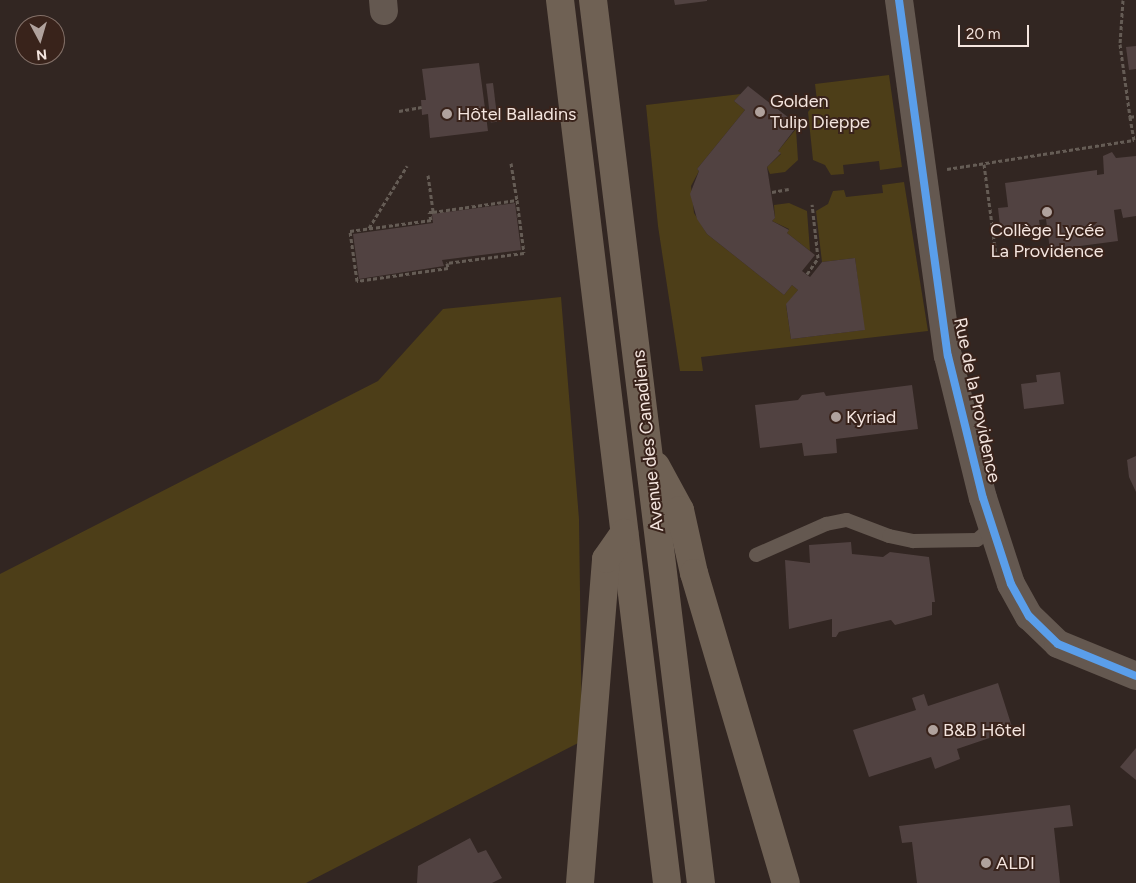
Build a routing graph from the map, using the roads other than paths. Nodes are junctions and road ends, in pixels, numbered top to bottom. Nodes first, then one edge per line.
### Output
1 (560, 0) edge
2 (594, 0) edge
3 (899, 0) edge
4 (651, 456) junction
5 (992, 527) junction
6 (624, 533) junction
7 (756, 555) dead end
8 (1136, 676) edge
9 (580, 883) edge
10 (667, 883) edge
11 (701, 883) edge
12 (786, 883) edge

1 - 6 main road, Avenue des Canadiens
2 - 4 main road, Avenue des Canadiens
3 - 5 street, Rue de la Providence
4 - 11 main road, Avenue des Canadiens
4 - 12 main road
5 - 7 lane
5 - 8 street, Rue de la Providence
6 - 9 main road
6 - 10 main road, Avenue des Canadiens

